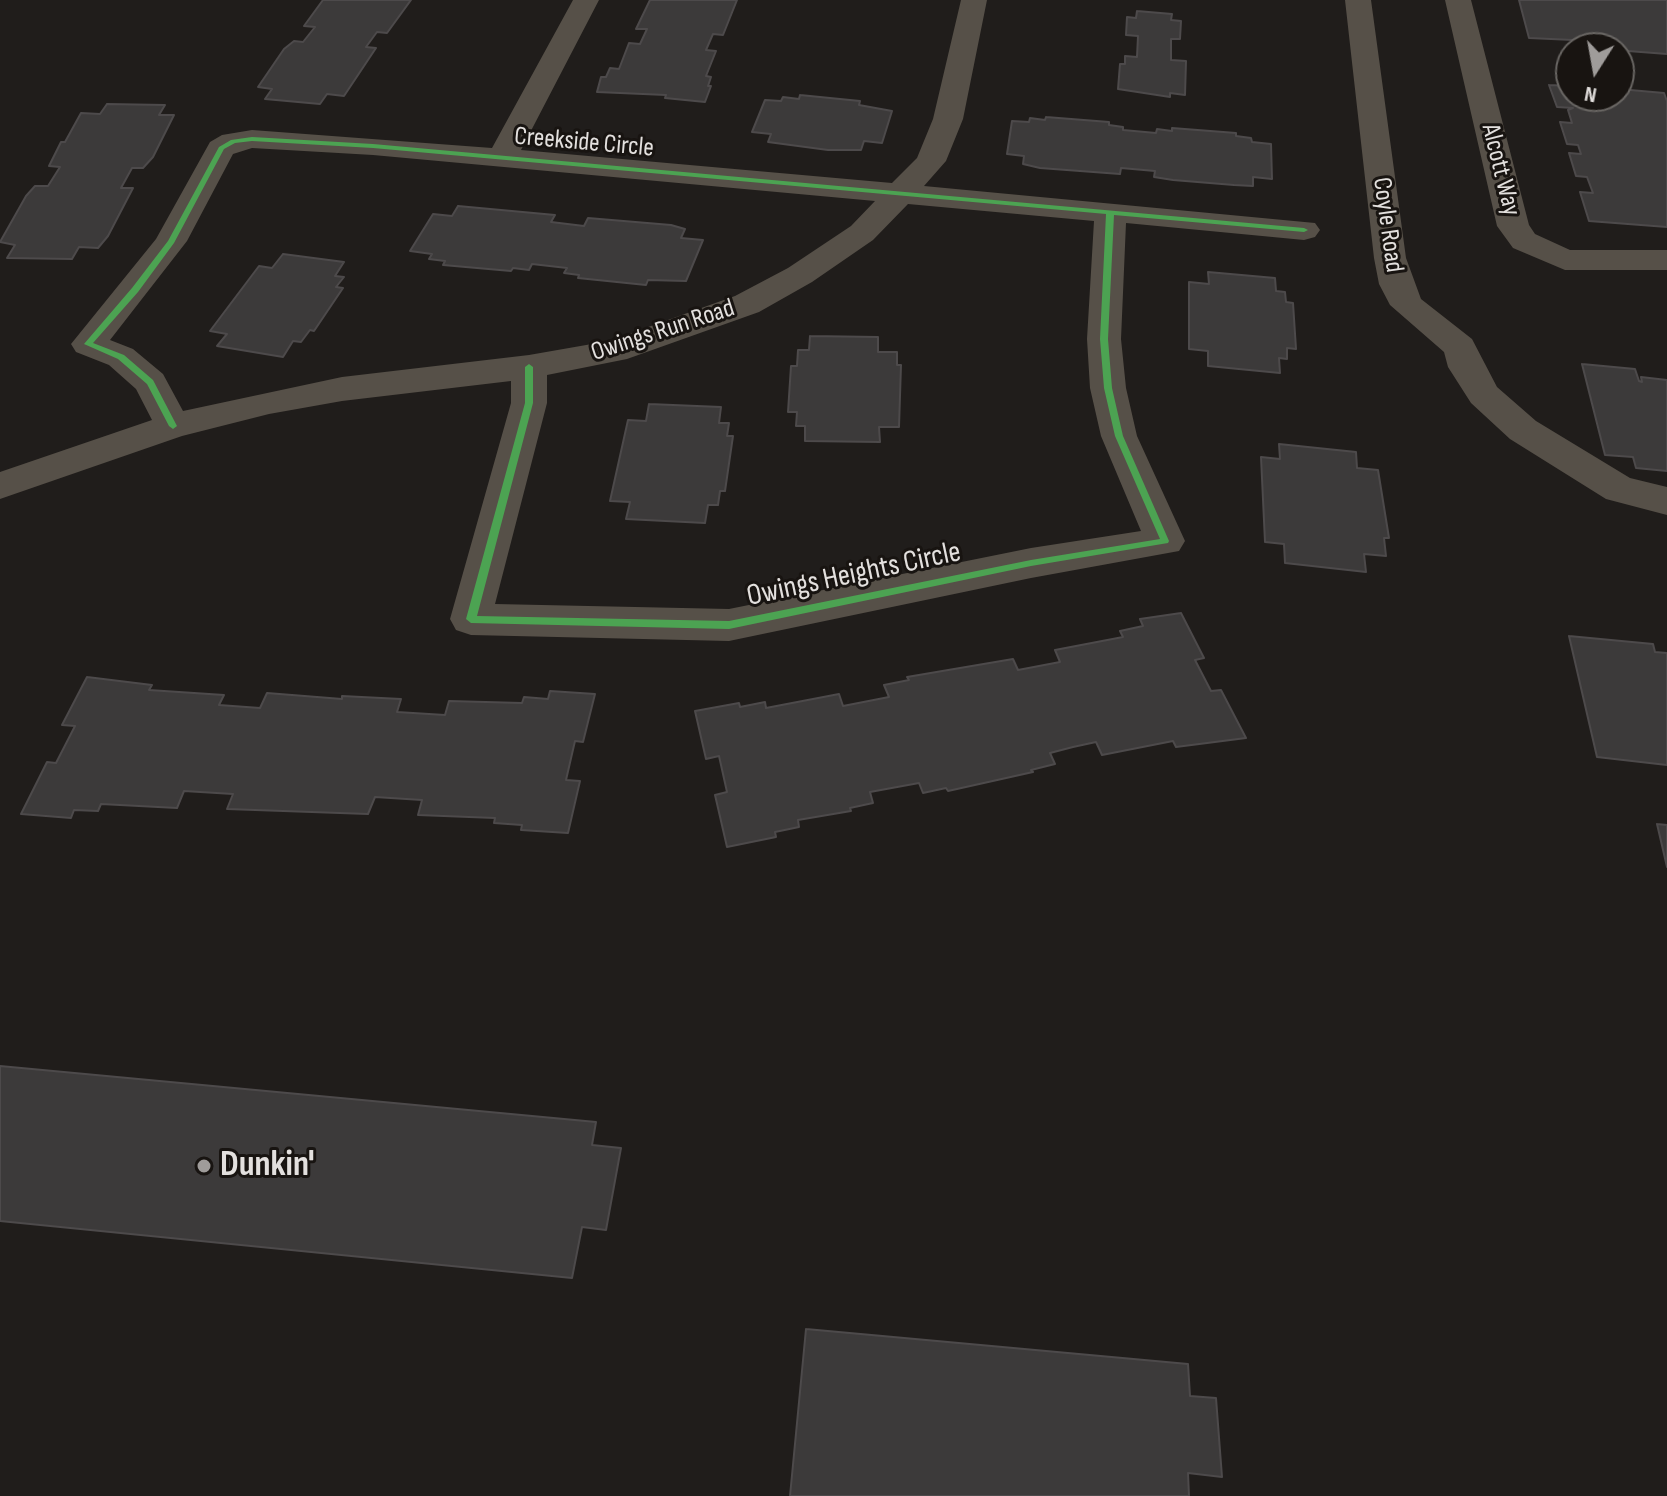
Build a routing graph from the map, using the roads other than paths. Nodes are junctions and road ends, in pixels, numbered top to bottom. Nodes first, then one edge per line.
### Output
1 (586, 0) edge
2 (974, 0) edge
3 (1358, 0) edge
4 (1458, 0) edge
5 (502, 157) junction
6 (903, 194) junction
7 (1110, 214) junction
8 (1304, 230) dead end
9 (1667, 260) edge
10 (529, 367) junction
11 (173, 426) junction
12 (0, 486) edge
13 (1667, 501) edge

1 - 5 street
2 - 6 street, Owings Run Road
3 - 13 street, Coyle Road
4 - 9 street, Alcott Way
5 - 6 street, Creekside Circle
5 - 11 street, Creekside Circle
6 - 7 street, Creekside Circle
6 - 10 street, Owings Run Road
7 - 8 street, Creekside Circle
7 - 10 street, Owings Heights Circle
10 - 11 street, Owings Run Road
11 - 12 street, Owings Run Road

